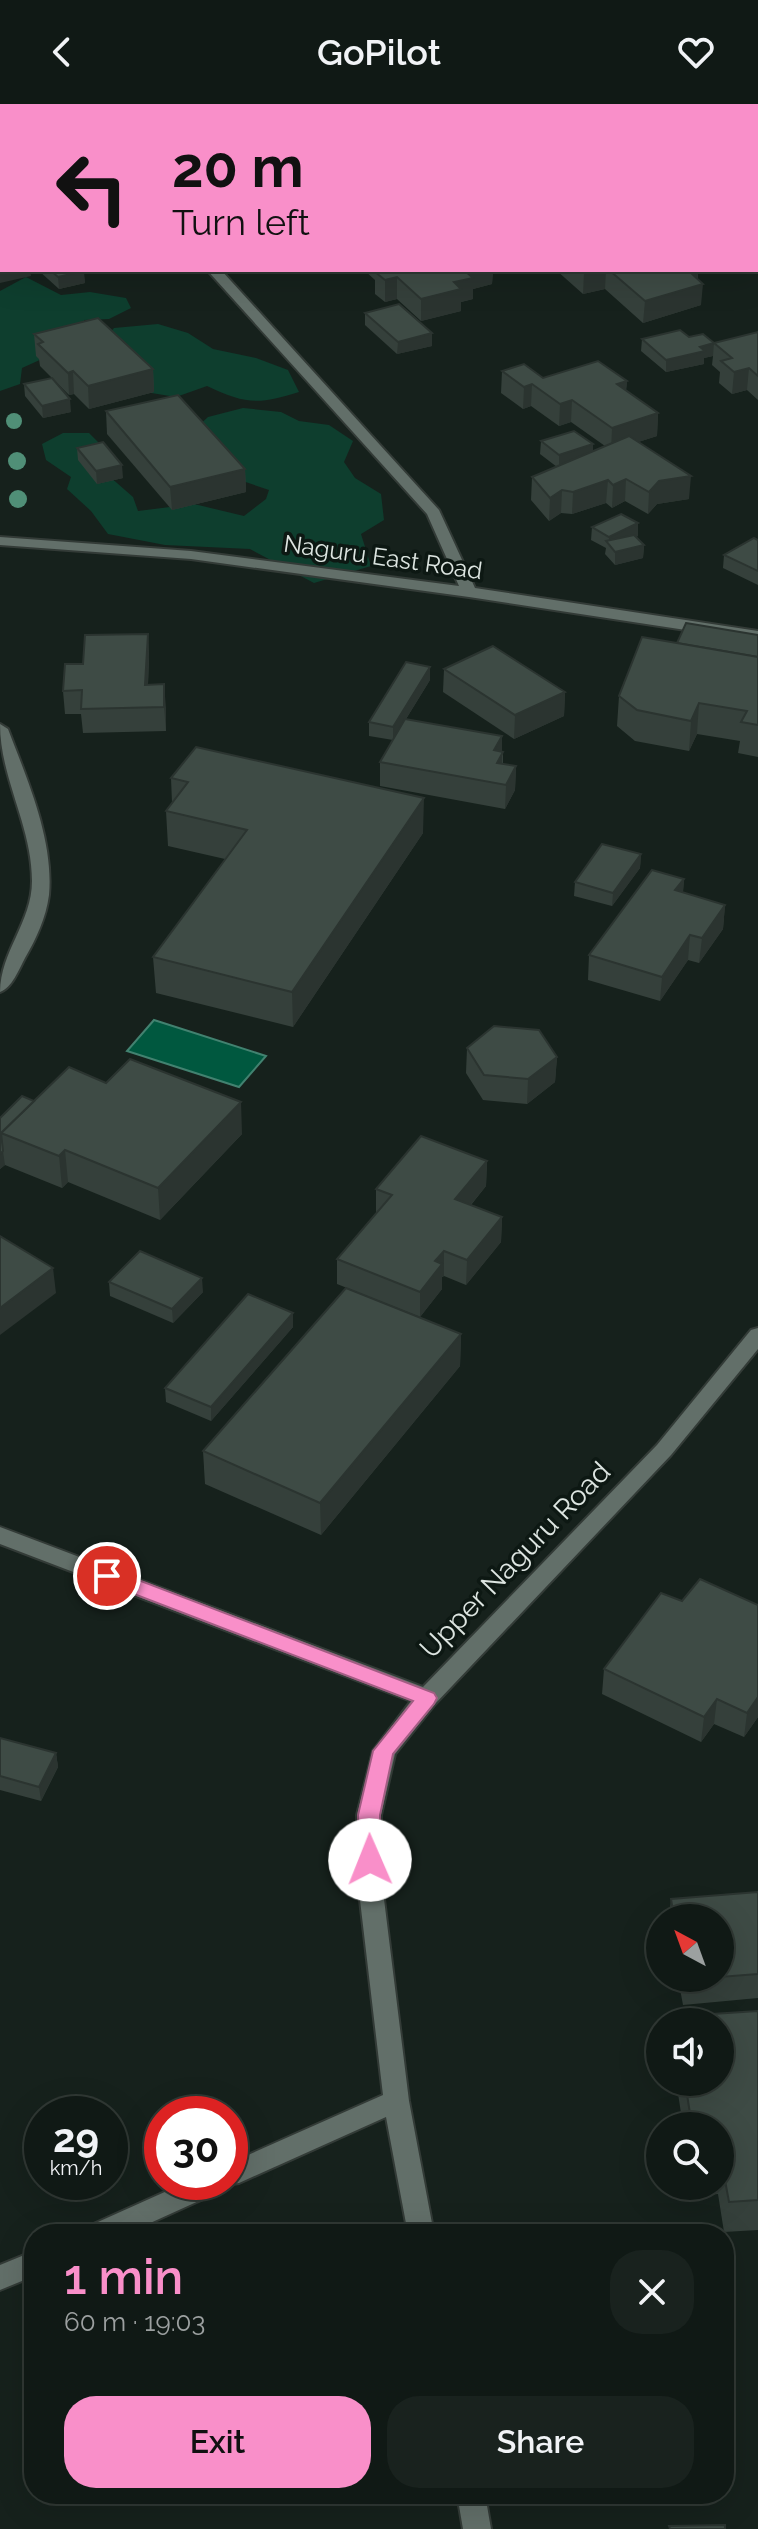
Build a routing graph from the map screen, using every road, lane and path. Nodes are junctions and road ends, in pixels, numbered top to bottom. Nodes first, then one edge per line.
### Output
1 (216, 272) edge
2 (0, 541) edge
3 (469, 592) junction
4 (758, 636) edge
5 (0, 729) edge
6 (0, 986) edge
7 (758, 1335) edge
8 (0, 1535) edge
9 (427, 1698) junction
10 (396, 2101) junction
11 (248, 2167) edge
12 (174, 2200) edge
13 (120, 2224) edge
14 (419, 2224) edge
15 (24, 2267) edge
16 (0, 2278) edge
17 (473, 2504) edge
18 (477, 2529) edge

1 - 3 street
2 - 3 street, Naguru East Road
3 - 4 street, Naguru East Road
5 - 6 street
7 - 9 street, Upper Naguru Road
8 - 9 street
9 - 10 street, Upper Naguru Road
10 - 11 street
10 - 14 street, Upper Naguru Road
12 - 13 street
15 - 16 street
17 - 18 street

